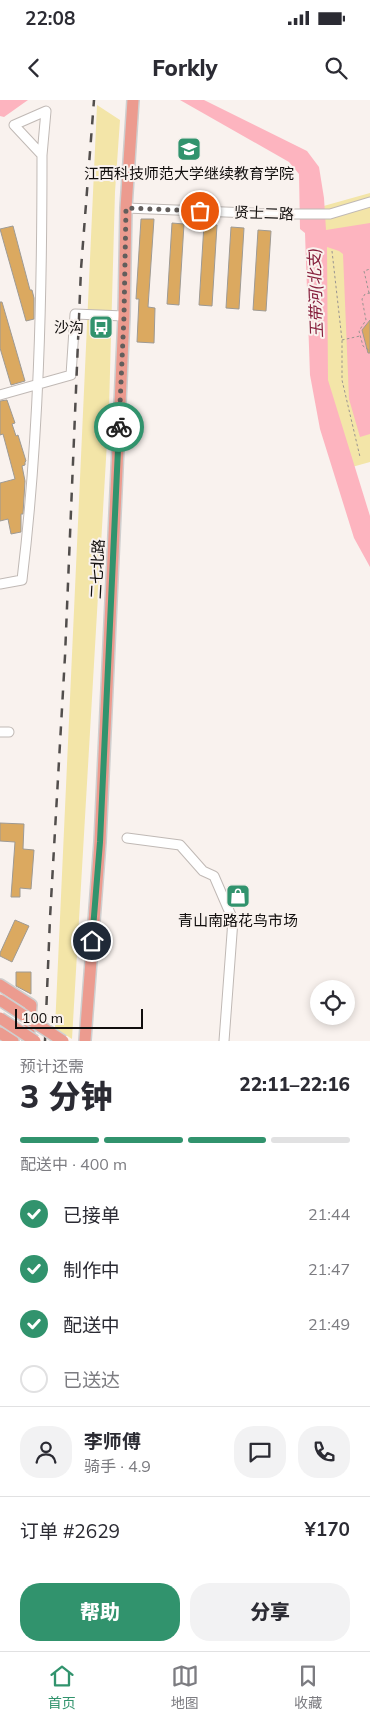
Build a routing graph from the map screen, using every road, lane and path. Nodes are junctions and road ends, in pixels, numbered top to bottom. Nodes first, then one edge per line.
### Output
1 (132, 100) edge
2 (42, 155) junction
3 (370, 202) edge
4 (126, 208) junction
5 (332, 251) dead end
6 (370, 269) edge
7 (369, 289) edge
8 (370, 293) edge
9 (124, 316) junction
10 (360, 336) junction
11 (342, 340) junction
12 (370, 351) edge
13 (36, 384) junction
14 (0, 395) edge
15 (360, 458) dead end
16 (0, 584) edge
17 (127, 838) dead end
18 (0, 985) edge
19 (0, 1000) edge
20 (0, 1018) edge
21 (0, 1033) edge
22 (13, 1041) edge
23 (28, 1041) edge
24 (35, 1041) edge
25 (63, 1041) edge
26 (86, 1041) edge
27 (224, 1041) edge

1 - 4 main road, 二七北路
2 - 2 street
2 - 13 street
3 - 4 street, 贤士二路
4 - 9 main road, 二七北路
5 - 11 path
6 - 7 path
7 - 8 path
8 - 10 path
9 - 13 street
9 - 26 main road, 二七北路
10 - 11 path
10 - 12 path
11 - 15 path
13 - 14 street
13 - 16 street
17 - 27 street
18 - 23 main road
19 - 25 main road, bridge
20 - 24 main road, bridge
21 - 22 main road

